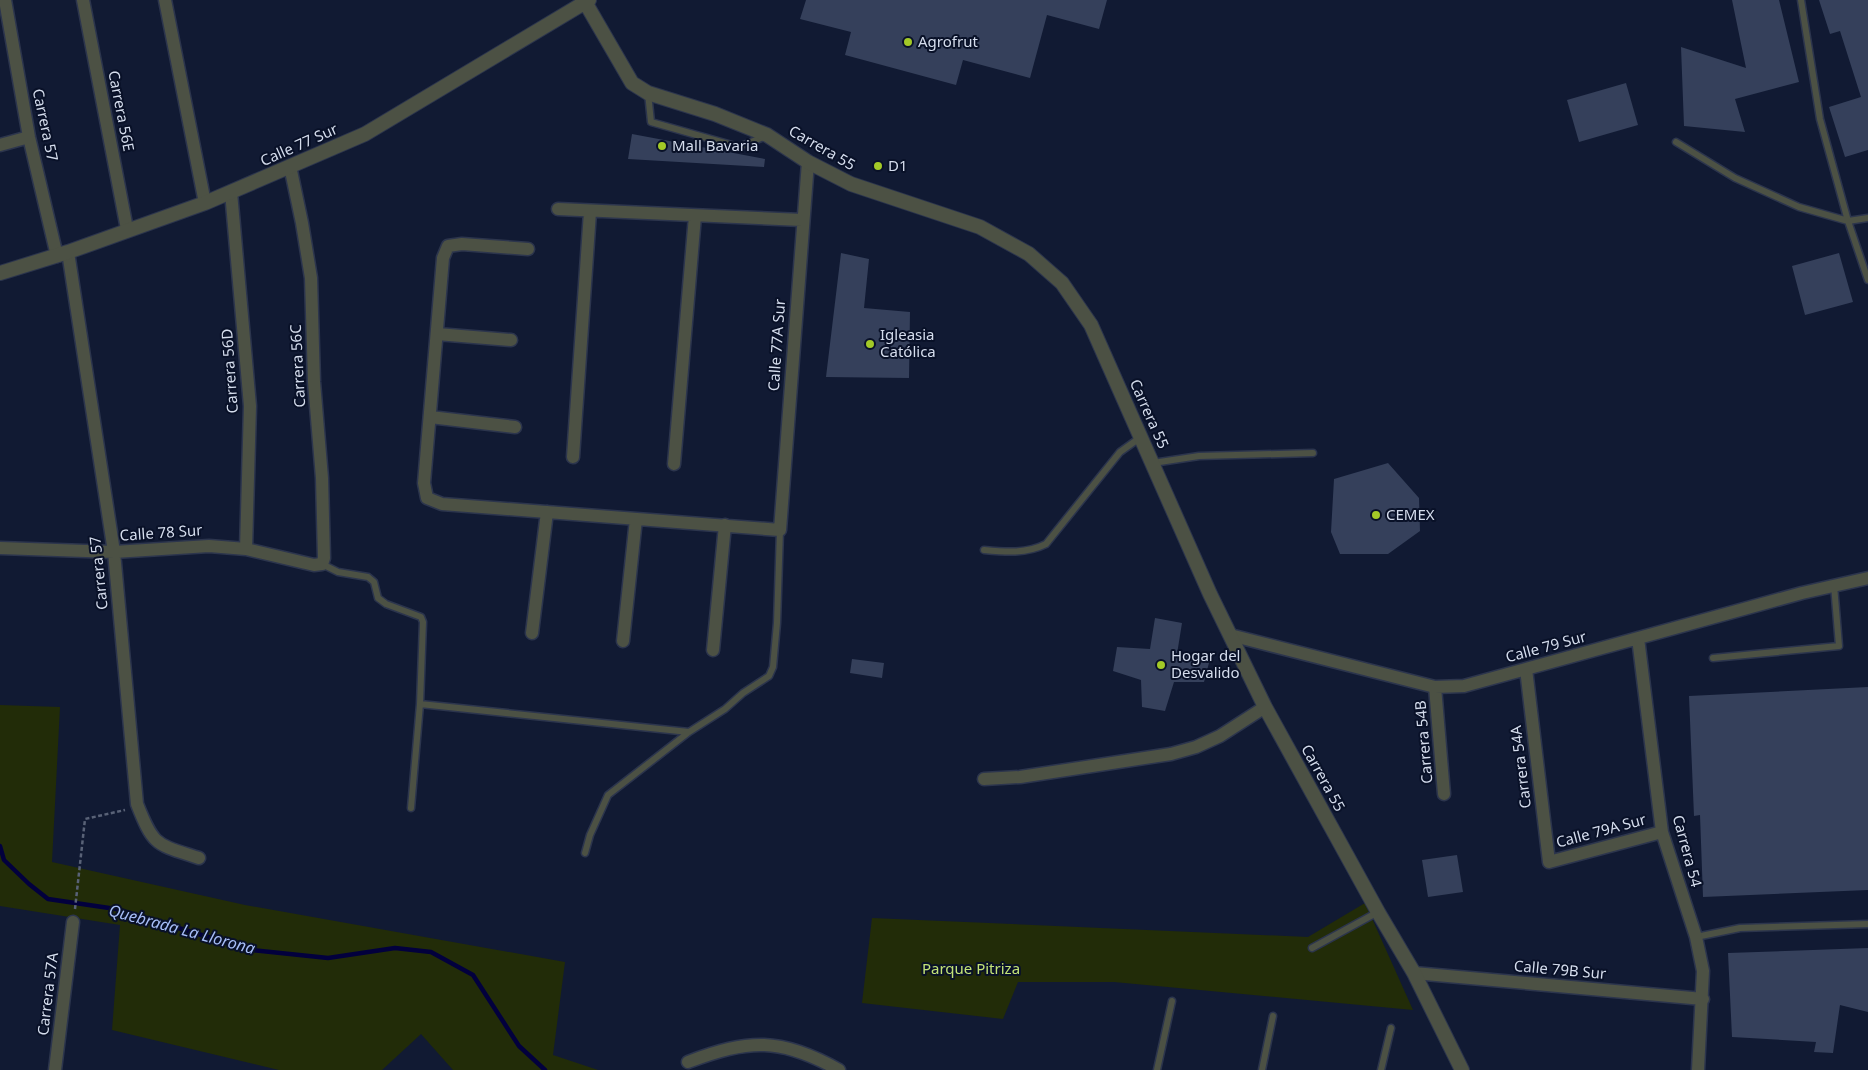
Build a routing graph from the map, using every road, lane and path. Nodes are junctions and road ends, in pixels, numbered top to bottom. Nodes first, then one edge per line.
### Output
1 (5, 0) edge
2 (82, 0) edge
3 (165, 0) edge
4 (1801, 0) edge
5 (587, 1) edge
6 (648, 93) junction
7 (767, 135) junction
8 (29, 138) junction
9 (1676, 142) dead end
10 (0, 145) edge
11 (808, 162) junction
12 (290, 166) junction
13 (231, 192) junction
14 (204, 203) junction
15 (558, 209) dead end
16 (590, 212) junction
17 (695, 216) junction
18 (1868, 218) edge
19 (802, 220) junction
20 (1848, 222) junction
21 (128, 229) junction
22 (528, 249) dead end
23 (63, 254) junction
24 (0, 273) edge
25 (1868, 280) edge
26 (437, 334) junction
27 (512, 340) dead end
28 (430, 416) junction
29 (515, 427) dead end
30 (1142, 436) junction
31 (1313, 453) dead end
32 (573, 458) dead end
33 (1153, 463) junction
34 (674, 464) dead end
35 (547, 512) junction
36 (636, 519) junction
37 (725, 525) junction
38 (780, 530) junction
39 (0, 548) edge
40 (246, 549) junction
41 (984, 550) dead end
42 (114, 552) junction
43 (322, 564) junction
44 (1868, 578) edge
45 (1834, 585) junction
46 (532, 633) dead end
47 (1230, 635) junction
48 (1638, 638) junction
49 (623, 640) dead end
50 (713, 650) dead end
51 (1713, 658) dead end
52 (1526, 669) junction
53 (1435, 687) junction
54 (420, 704) junction
55 (1265, 706) junction
56 (689, 732) junction
57 (984, 779) dead end
58 (1444, 794) dead end
59 (137, 804) junction
60 (411, 808) dead end
61 (1662, 832) junction
62 (585, 853) dead end
63 (199, 858) dead end
64 (1549, 862) joint
65 (77, 892) dead end
66 (1378, 912) junction
67 (73, 922) dead end
68 (1868, 924) edge
69 (1696, 937) junction
70 (1312, 948) dead end
71 (1414, 973) junction
72 (1703, 999) junction
73 (1172, 1001) dead end
74 (1273, 1016) dead end
75 (1391, 1028) dead end
76 (688, 1062) dead end
77 (55, 1070) edge
78 (839, 1070) edge
79 (1157, 1070) edge
80 (1262, 1070) edge
81 (1381, 1070) edge
82 (1462, 1070) edge
83 (1698, 1070) edge

1 - 8 street, Carrera 57
2 - 21 street, Carrera 56E
3 - 14 street
4 - 20 lane
5 - 6 street, Carrera 55
5 - 12 street, Calle 77 Sur
6 - 7 street, Carrera 55
6 - 7 lane
7 - 11 street, Carrera 55
8 - 10 street
8 - 23 street, Carrera 57
9 - 20 lane
11 - 19 street, Calle 77A Sur
11 - 30 street, Carrera 55
12 - 13 street, Calle 77 Sur
12 - 43 street, Carrera 56C
13 - 14 street, Calle 77 Sur
13 - 40 street, Carrera 56D
14 - 21 street, Calle 77 Sur
15 - 16 street
16 - 17 street
16 - 32 street
17 - 19 street
17 - 34 street
18 - 20 lane
19 - 38 street, Calle 77A Sur
20 - 25 lane
21 - 23 street, Calle 77 Sur
22 - 26 street
23 - 24 street, Calle 77 Sur
23 - 42 street, Carrera 57
26 - 27 street
26 - 28 street
28 - 29 street
28 - 35 street
30 - 33 street, Carrera 55
30 - 41 lane
31 - 33 lane
33 - 47 street, Carrera 55
35 - 36 street
35 - 46 street
36 - 37 street
36 - 49 street
37 - 38 street
37 - 50 street
38 - 56 lane
39 - 42 street, Calle 78 Sur
40 - 42 street, Calle 78 Sur
40 - 43 street, Calle 78 Sur
42 - 59 street, Carrera 57
43 - 54 lane
44 - 45 street, Calle 79 Sur
45 - 48 street, Calle 79 Sur
45 - 51 lane
47 - 53 street, Calle 79 Sur
47 - 55 street, Carrera 55
48 - 52 street, Calle 79 Sur
48 - 61 street, Carrera 54
52 - 53 street, Calle 79 Sur
52 - 64 street, Carrera 54A
53 - 58 street, Carrera 54B
54 - 56 lane
54 - 60 lane
55 - 57 street
55 - 66 street, Carrera 55
56 - 62 lane
59 - 63 street, Carrera 57
59 - 65 path
61 - 64 street, Calle 79A Sur
61 - 69 street, Carrera 54
66 - 70 lane
66 - 71 street, Carrera 55
67 - 77 street, Carrera 57A
68 - 69 lane
69 - 72 street, Carrera 54
71 - 72 street, Calle 79B Sur
71 - 82 street, Carrera 55
72 - 83 street, Carrera 54
73 - 79 lane
74 - 80 lane
75 - 81 lane
76 - 78 street

